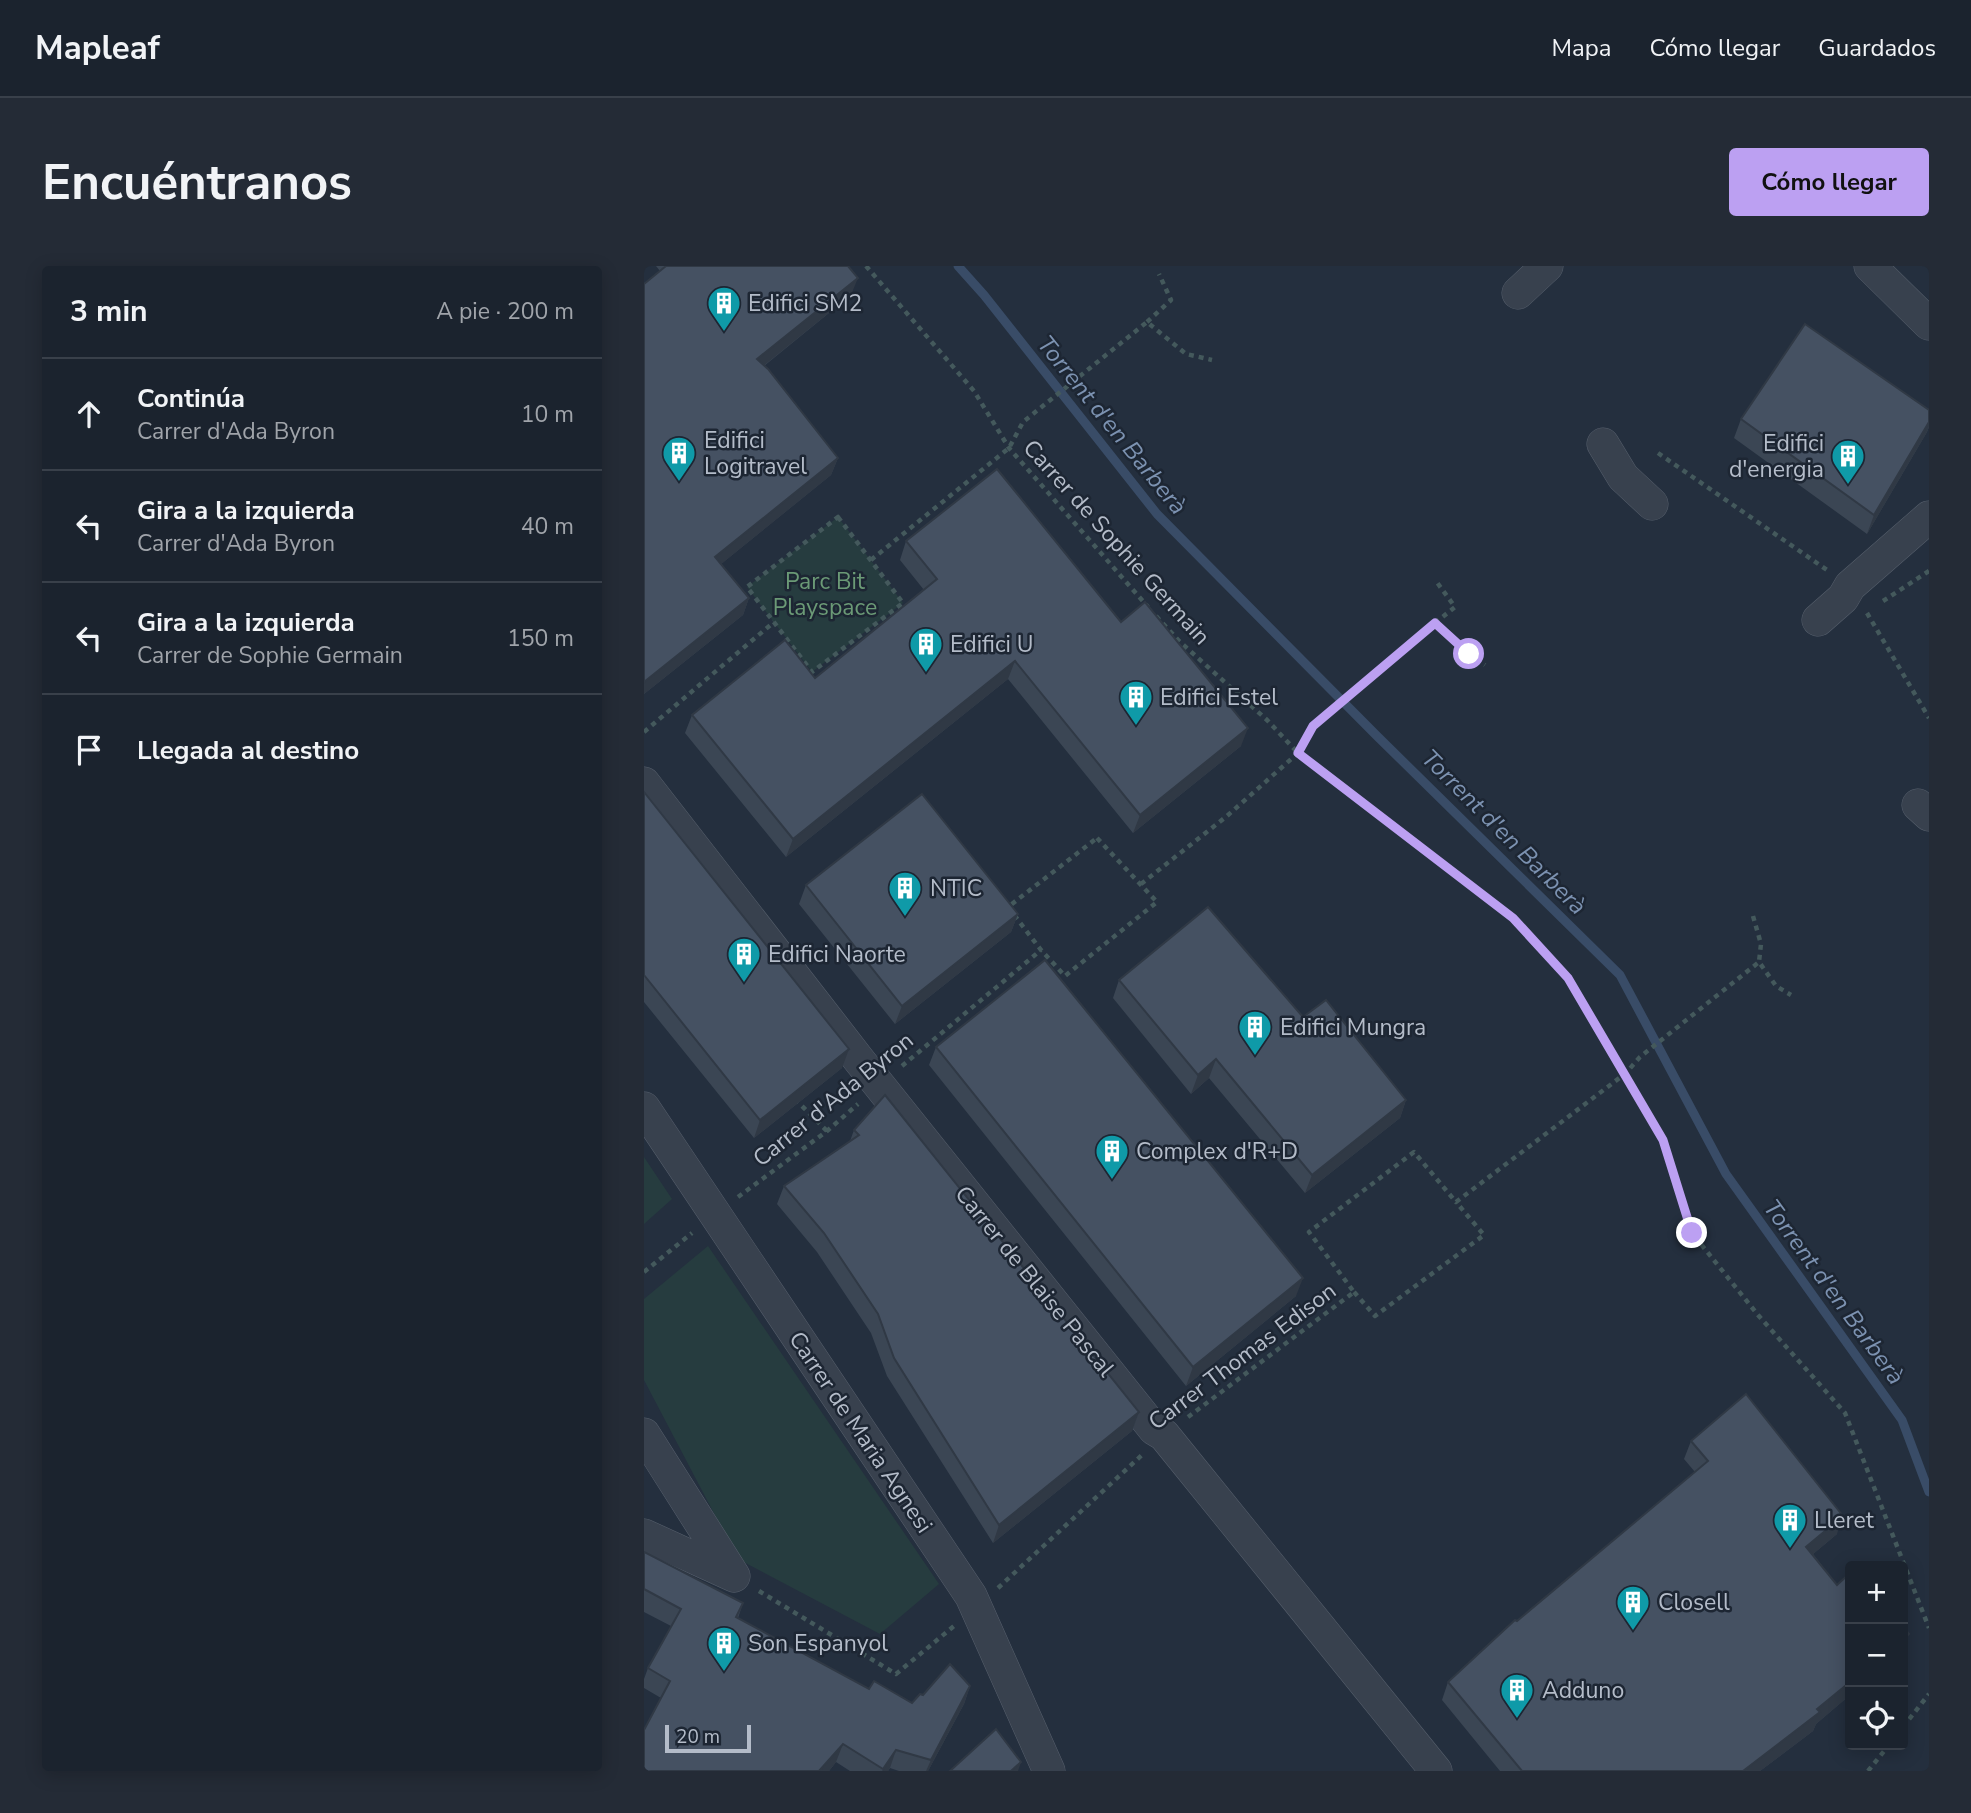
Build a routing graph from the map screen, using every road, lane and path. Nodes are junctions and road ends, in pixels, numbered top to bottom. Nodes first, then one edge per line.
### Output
1 (866, 266) edge
2 (1547, 266) edge
3 (1870, 266) edge
4 (1158, 274) dead end
5 (1518, 293) dead end
6 (1147, 322) junction
7 (1929, 324) edge
8 (1212, 360) dead end
9 (1603, 444) dead end
10 (1009, 448) junction
11 (1658, 453) dead end
12 (1652, 504) dead end
13 (1929, 517) edge
14 (871, 560) junction
15 (1929, 571) edge
16 (1436, 582) dead end
17 (1860, 593) junction
18 (1818, 620) dead end
19 (774, 622) junction
20 (1435, 623) junction
21 (1485, 665) dead end
22 (1929, 718) edge
23 (644, 732) edge
24 (1298, 753) junction
25 (644, 783) edge
26 (1141, 884) junction
27 (1753, 916) dead end
28 (1041, 950) junction
29 (1759, 962) junction
30 (1791, 995) dead end
31 (1626, 1073) junction
32 (879, 1085) junction
33 (788, 1089) edge
34 (644, 1108) edge
35 (827, 1131) junction
36 (1456, 1202) junction
37 (716, 1214) junction
38 (644, 1272) edge
39 (1354, 1292) junction
40 (644, 1434) edge
41 (1164, 1435) junction
42 (644, 1535) edge
43 (734, 1576) junction
44 (976, 1607) junction
45 (1929, 1628) edge
46 (1929, 1694) edge
47 (1908, 1721) edge
48 (1885, 1750) edge
49 (1049, 1771) edge
50 (1436, 1771) edge
51 (1868, 1771) edge

1 - 10 path, Carrer de Sophie Germain
2 - 5 street
3 - 7 street
4 - 6 path
6 - 8 path
6 - 10 path
9 - 12 street
10 - 14 path
10 - 24 path, Carrer de Sophie Germain
11 - 17 path
13 - 17 street
14 - 19 path
14 - 19 path
15 - 17 path
16 - 20 path
17 - 18 street
17 - 22 path
19 - 23 path
20 - 21 path
20 - 24 path
24 - 26 path
24 - 31 path, Carrer de Sophie Germain
25 - 32 street, Carrer de Blaise Pascal
26 - 28 path
26 - 28 path
27 - 29 path
28 - 32 path, Carrer d'Ada Byron
29 - 30 path
29 - 31 path
31 - 36 path
31 - 45 path, Carrer de Sophie Germain
32 - 35 path, Carrer d'Ada Byron
32 - 41 street, Carrer de Blaise Pascal
33 - 35 path
34 - 37 street, Carrer de Maria Agnesi
35 - 37 path, Carrer d'Ada Byron
36 - 39 path
36 - 39 path, Carrer Thomas Edison
37 - 38 path, Carrer d'Ada Byron
37 - 44 street, Carrer de Maria Agnesi
39 - 41 path, Carrer Thomas Edison
40 - 43 street
41 - 44 path, Carrer Thomas Edison
41 - 50 street, Carrer de Blaise Pascal
42 - 43 street
43 - 44 path, Carrer Thomas Edison
44 - 49 street, Carrer de Maria Agnesi
46 - 47 path
48 - 51 path

